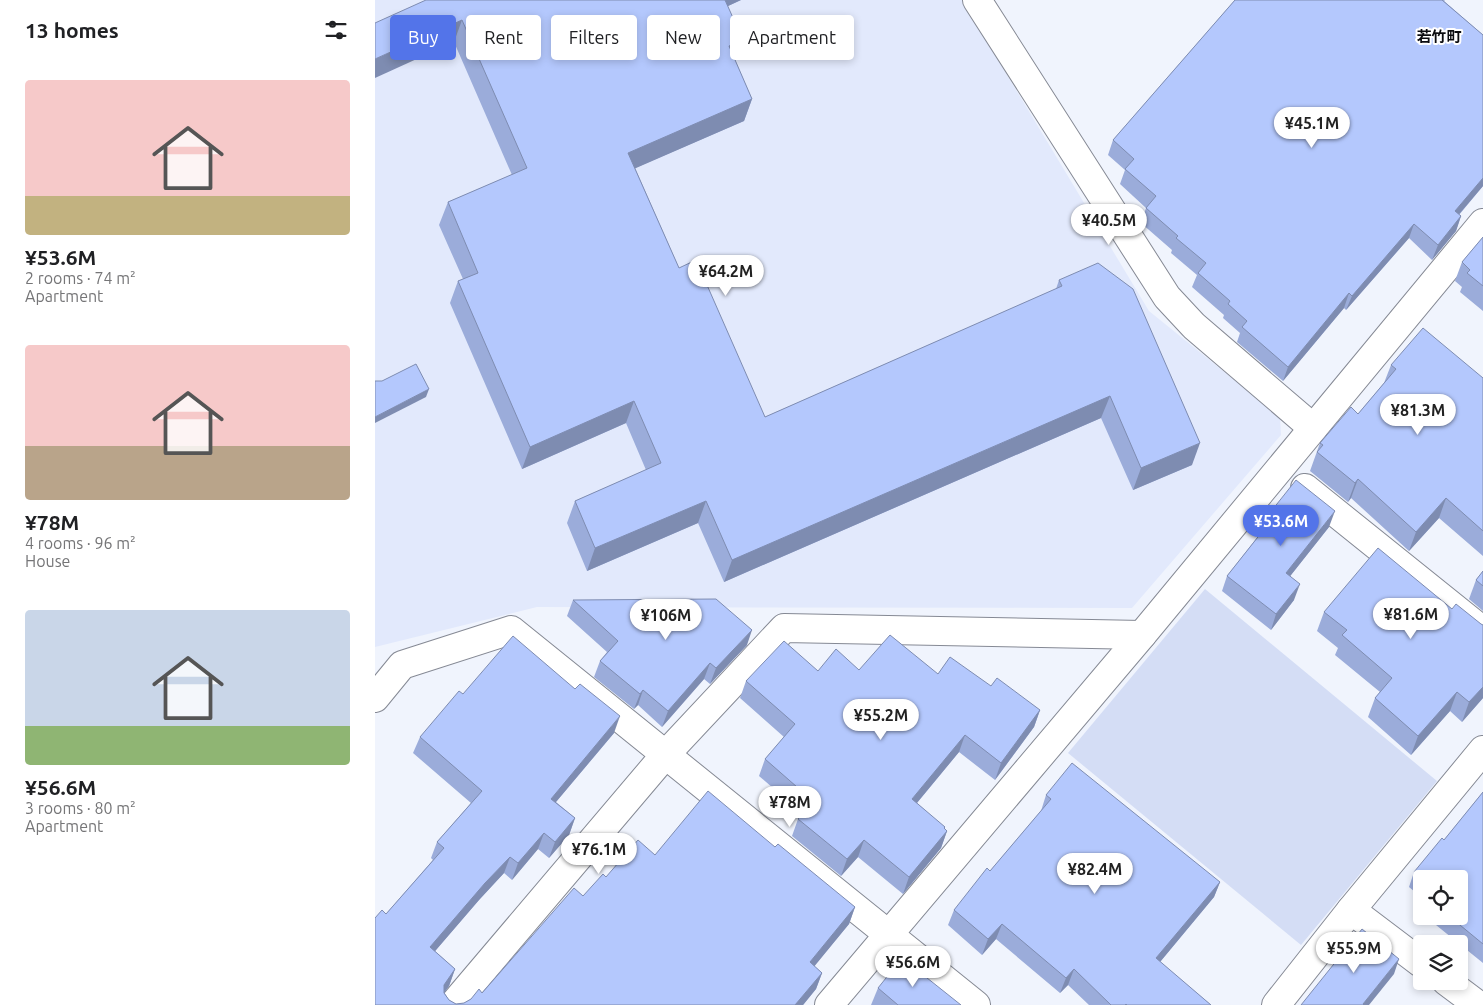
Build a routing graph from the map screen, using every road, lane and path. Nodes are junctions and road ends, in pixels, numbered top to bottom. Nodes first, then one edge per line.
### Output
1 (977, 0) edge
2 (1483, 223) edge
3 (1313, 428) junction
4 (1280, 468) junction
5 (1483, 632) edge
6 (1142, 635) junction
7 (375, 698) edge
8 (1483, 750) edge
9 (665, 755) junction
10 (1351, 910) junction
11 (889, 934) junction
12 (1413, 956) edge
13 (1458, 990) edge
14 (453, 1005) edge
15 (829, 1005) edge
16 (976, 1005) edge
17 (1276, 1005) edge
18 (1478, 1005) edge

1 - 3 street
2 - 3 street
3 - 4 street
4 - 5 street
4 - 6 street
6 - 9 street
6 - 11 street
7 - 9 street
8 - 10 street
9 - 11 street
9 - 14 street
10 - 12 street
10 - 17 street
11 - 15 street
11 - 16 street
13 - 18 street

